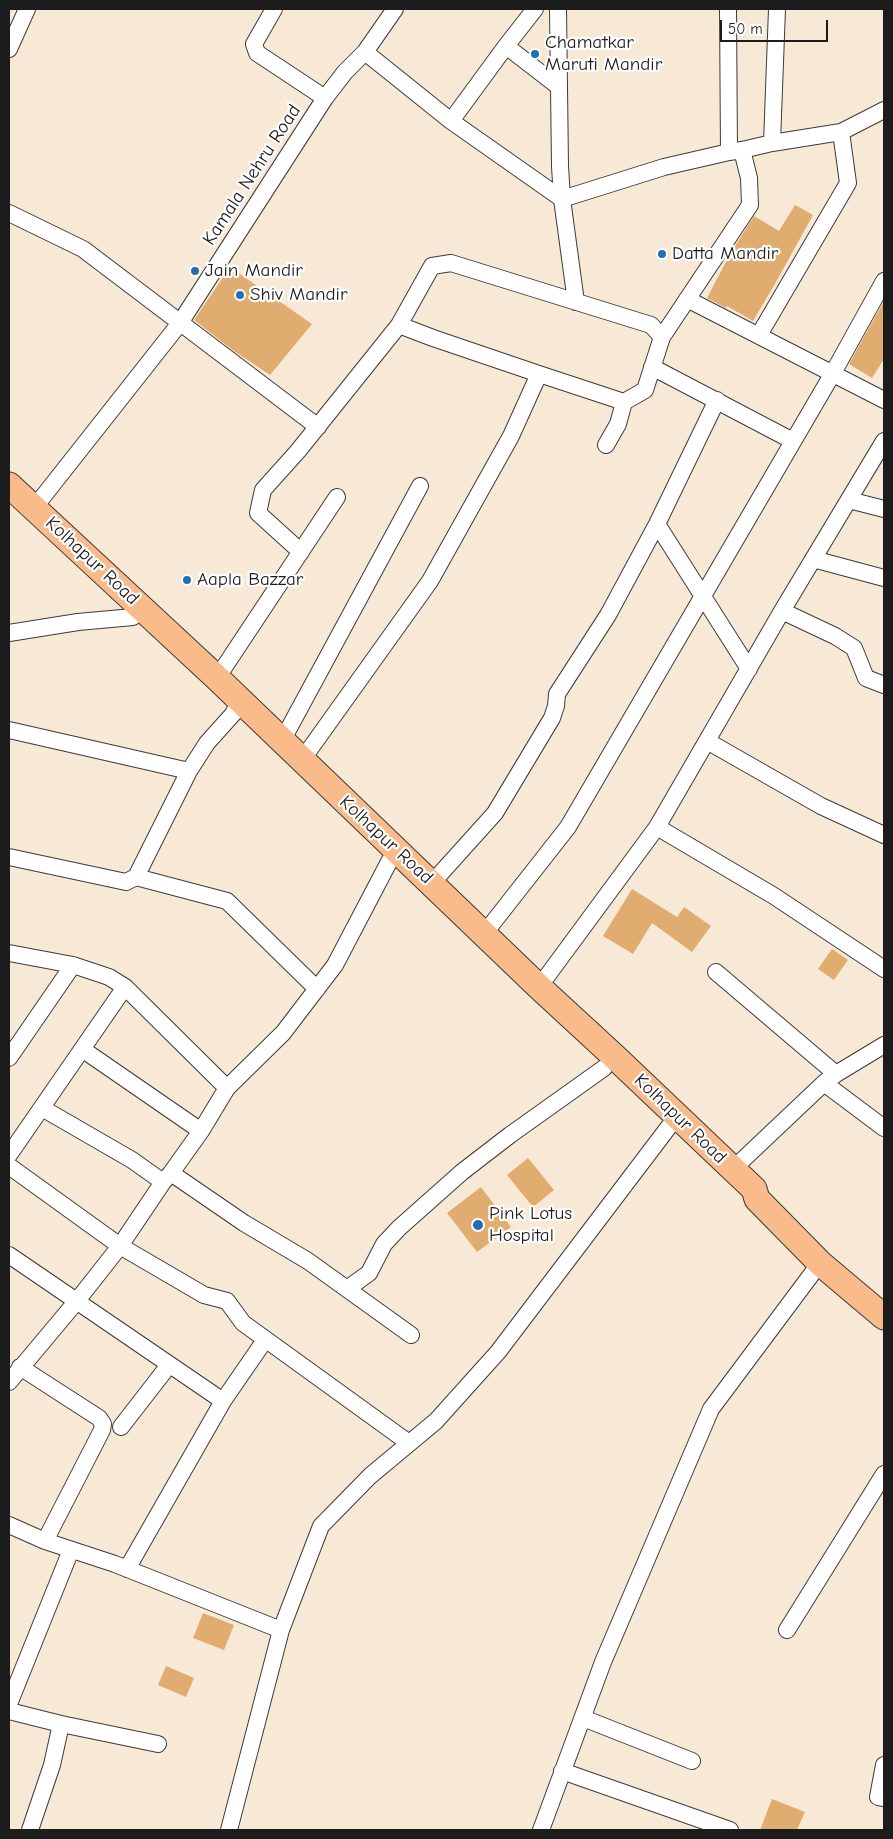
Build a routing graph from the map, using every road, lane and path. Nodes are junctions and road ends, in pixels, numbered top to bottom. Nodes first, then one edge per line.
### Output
1 (27, 9) edge
2 (274, 9) edge
3 (395, 9) edge
4 (535, 9) edge
5 (558, 9) edge
6 (728, 9) edge
7 (777, 9) edge
8 (506, 46) junction
9 (9, 49) edge
10 (365, 52) junction
11 (559, 87) junction
12 (325, 98) junction
13 (884, 110) edge
14 (451, 120) junction
15 (841, 132) junction
16 (772, 143) junction
17 (736, 151) junction
18 (562, 200) junction
19 (9, 213) edge
20 (884, 281) edge
21 (687, 299) junction
22 (576, 302) junction
23 (180, 323) junction
24 (399, 324) junction
25 (759, 336) junction
26 (662, 337) junction
27 (652, 367) junction
28 (539, 374) junction
29 (833, 374) junction
30 (717, 400) junction
31 (884, 400) edge
32 (624, 402) junction
33 (318, 427) junction
34 (793, 441) junction
35 (884, 441) edge
36 (606, 445) dead end
37 (9, 485) edge
38 (420, 486) dead end
39 (337, 497) dead end
40 (849, 500) junction
41 (9, 502) edge
42 (34, 508) junction
43 (884, 509) edge
44 (657, 524) junction
45 (301, 552) junction
46 (814, 559) junction
47 (884, 578) edge
48 (703, 596) junction
49 (782, 611) junction
50 (133, 617) junction
51 (9, 633) edge
52 (749, 669) junction
53 (217, 678) junction
54 (884, 685) edge
55 (236, 707) junction
56 (9, 730) edge
57 (707, 740) junction
58 (282, 741) junction
59 (302, 760) junction
60 (189, 771) junction
61 (657, 827) junction
62 (884, 835) edge
63 (9, 857) edge
64 (390, 860) junction
65 (136, 877) junction
66 (432, 883) junction
67 (484, 934) junction
68 (9, 953) edge
69 (73, 965) junction
70 (884, 969) edge
71 (716, 972) dead end
72 (125, 987) junction
73 (539, 987) junction
74 (317, 988) junction
75 (884, 1045) edge
76 (82, 1049) junction
77 (9, 1058) edge
78 (604, 1068) junction
79 (830, 1079) junction
80 (227, 1088) junction
81 (42, 1108) junction
82 (672, 1122) junction
83 (884, 1128) edge
84 (201, 1131) junction
85 (9, 1155) edge
86 (9, 1166) edge
87 (732, 1170) junction
88 (167, 1177) junction
89 (757, 1199) junction
90 (120, 1246) junction
91 (9, 1255) edge
92 (820, 1263) junction
93 (347, 1289) junction
94 (76, 1302) junction
95 (884, 1316) edge
96 (411, 1335) dead end
97 (265, 1340) junction
98 (169, 1365) junction
99 (20, 1367) junction
100 (9, 1382) edge
101 (223, 1401) junction
102 (121, 1427) dead end
103 (409, 1443) junction
104 (884, 1474) edge
105 (9, 1525) edge
106 (45, 1542) junction
107 (71, 1550) junction
108 (127, 1569) junction
109 (281, 1630) junction
110 (787, 1630) dead end
111 (9, 1704) edge
112 (9, 1711) edge
113 (582, 1718) junction
114 (62, 1724) junction
115 (158, 1744) dead end
116 (692, 1761) dead end
117 (884, 1765) edge
118 (562, 1771) junction
119 (884, 1798) edge
120 (30, 1830) edge
121 (229, 1830) edge
122 (541, 1830) edge
123 (730, 1830) edge

1 - 9 street
2 - 12 street
3 - 10 street, Kamala Nehru Road
4 - 8 street
5 - 11 street
6 - 17 street
7 - 16 street
8 - 11 street
8 - 14 street
10 - 12 street, Kamala Nehru Road
10 - 14 street
11 - 18 street
12 - 23 street, Kamala Nehru Road
13 - 15 street
14 - 18 street
15 - 16 street
15 - 25 street
16 - 17 street
17 - 18 street
17 - 21 street
18 - 22 street
19 - 23 street
20 - 29 street
21 - 25 street
21 - 26 street
22 - 24 street
22 - 26 street
23 - 33 street
23 - 42 street, Kamala Nehru Road
24 - 28 street
24 - 33 street
25 - 29 street
26 - 27 street
27 - 30 street
27 - 32 street
28 - 32 street
28 - 59 street
29 - 31 street
29 - 34 street
30 - 34 street
30 - 44 street
32 - 36 street
33 - 45 street
34 - 48 street
35 - 40 street
37 - 42 main road, Kolhapur Road
38 - 58 street
39 - 45 street
40 - 43 street
40 - 46 street
41 - 50 main road, Kolhapur Road
42 - 53 main road, Kolhapur Road
44 - 48 street
44 - 66 street
45 - 53 street
46 - 47 street
46 - 49 street
48 - 52 street
48 - 67 street
49 - 52 street
49 - 54 street
50 - 51 street
50 - 55 main road, Kolhapur Road
52 - 57 street
53 - 55 main road, Kolhapur Road
55 - 58 main road, Kolhapur Road
55 - 60 street
55 - 64 main road, Kolhapur Road
56 - 60 street
57 - 61 street
57 - 62 street
58 - 59 main road, Kolhapur Road
59 - 66 main road, Kolhapur Road
60 - 65 street
61 - 70 street
61 - 73 street
63 - 65 street
64 - 74 street
64 - 78 main road, Kolhapur Road
65 - 74 street
66 - 67 main road, Kolhapur Road
67 - 73 main road, Kolhapur Road
68 - 69 street
69 - 72 street
69 - 77 street
71 - 79 street
72 - 76 street
72 - 80 street
73 - 82 main road, Kolhapur Road
74 - 80 street
75 - 79 street
76 - 81 street
76 - 84 street
78 - 82 main road, Kolhapur Road
78 - 93 street
79 - 83 street
79 - 87 street
80 - 84 street
81 - 85 street
81 - 88 street
82 - 87 main road, Kolhapur Road
82 - 89 main road, Kolhapur Road
82 - 103 street
84 - 88 street
86 - 90 street
87 - 89 main road, Kolhapur Road
88 - 90 street
88 - 93 street
89 - 92 main road, Kolhapur Road
90 - 94 street
90 - 97 street
91 - 94 street
92 - 95 main road, Kolhapur Road
92 - 113 street
93 - 96 street
94 - 98 street
94 - 99 street
97 - 101 street
97 - 103 street
98 - 101 street
98 - 102 street
99 - 100 street
99 - 106 street
101 - 108 street
103 - 109 street
104 - 110 street
105 - 106 street
106 - 107 street
107 - 108 street
107 - 111 street
108 - 109 street
109 - 121 street
112 - 114 street
113 - 116 street
113 - 118 street
114 - 115 street
114 - 120 street
117 - 119 street
118 - 122 street
118 - 123 street

